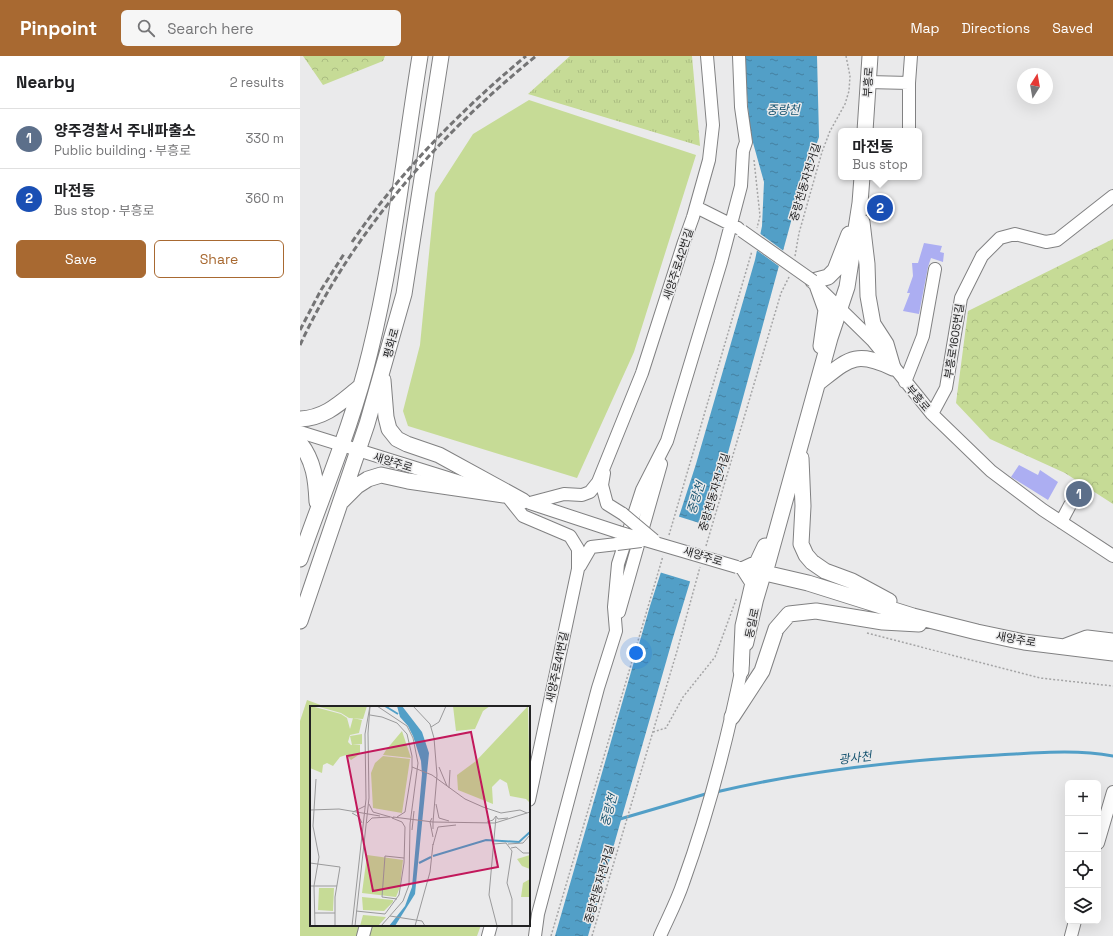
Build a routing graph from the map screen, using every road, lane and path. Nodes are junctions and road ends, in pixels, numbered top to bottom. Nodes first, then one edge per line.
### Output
1 (420, 56) edge
2 (441, 56) edge
3 (707, 56) edge
4 (739, 56) edge
5 (846, 56) edge
6 (870, 56) edge
7 (911, 56) edge
8 (868, 82) junction
9 (908, 83) junction
10 (865, 128) edge
11 (909, 128) edge
12 (862, 180) edge
13 (1113, 196) edge
14 (860, 203) junction
15 (696, 207) junction
16 (732, 223) junction
17 (795, 259) dead end
18 (935, 269) dead end
19 (792, 271) dead end
20 (815, 283) junction
21 (841, 310) junction
22 (893, 368) junction
23 (382, 372) junction
24 (906, 382) junction
25 (360, 387) junction
26 (817, 388) junction
27 (932, 414) junction
28 (300, 419) edge
29 (300, 432) edge
30 (300, 443) edge
31 (341, 446) junction
32 (801, 449) junction
33 (357, 450) junction
34 (605, 464) junction
35 (789, 485) junction
36 (505, 495) junction
37 (527, 502) junction
38 (340, 503) junction
39 (1070, 505) dead end
40 (318, 509) junction
41 (1061, 522) junction
42 (618, 538) junction
43 (652, 541) junction
44 (704, 552) dead end
45 (1113, 556) edge
46 (300, 559) edge
47 (700, 567) dead end
48 (740, 568) junction
49 (578, 569) junction
50 (765, 573) junction
51 (739, 594) dead end
52 (895, 610) junction
53 (300, 621) edge
54 (950, 626) junction
55 (867, 632) dead end
56 (1113, 641) edge
57 (1065, 646) junction
58 (1113, 653) edge
59 (742, 672) junction
60 (1113, 686) edge
61 (732, 718) junction
62 (653, 732) junction
63 (532, 763) edge
64 (530, 788) edge
65 (1113, 792) edge
66 (1101, 833) edge
67 (1074, 924) edge
68 (366, 926) edge
69 (491, 926) edge
70 (363, 936) edge
71 (488, 936) edge
72 (535, 936) edge
73 (592, 936) edge
74 (660, 936) edge
75 (1071, 936) edge

1 - 25 main road, 평화로
2 - 23 main road, 평화로
3 - 15 street, 새양주로42번길
4 - 16 street
5 - 17 path, 중랑천동자전거길
6 - 8 main road, 부흥로
7 - 9 street
8 - 9 street
8 - 10 main road, 부흥로
9 - 11 street
12 - 14 main road
13 - 27 street, 부흥로1605번길
14 - 20 main road
14 - 21 main road
14 - 22 main road
15 - 16 street, 부흥로
15 - 34 street, 새양주로42번길
16 - 20 street, 부흥로, bridge
16 - 72 street
18 - 24 street
19 - 44 path, 중랑천동자전거길
20 - 21 street, 부흥로
20 - 26 main road
21 - 22 street, 부흥로
21 - 26 main road, 동일로
22 - 24 street, 부흥로
22 - 26 main road
23 - 33 main road, 평화로
23 - 37 main road
24 - 27 street, 부흥로
25 - 28 main road
25 - 31 main road, 평화로
26 - 32 main road, 동일로
27 - 41 street, 부흥로
29 - 31 street, 새양주로
30 - 40 main road
31 - 33 street, 새양주로
31 - 40 main road, 평화로
32 - 35 main road, 동일로
32 - 52 main road
33 - 36 street, 새양주로
33 - 38 main road, 평화로
34 - 37 street
34 - 43 street, bridge
35 - 48 main road
35 - 50 main road, 동일로
36 - 37 street, 새양주로
36 - 38 main road
36 - 49 street
37 - 42 street, 새양주로
38 - 53 main road, 평화로
39 - 41 street
40 - 46 main road, 평화로
41 - 45 street, 부흥로
42 - 43 street, 새양주로, bridge
42 - 49 street
43 - 48 street, 새양주로, bridge
47 - 62 path, 중랑천동자전거길
48 - 50 street, 새양주로
48 - 59 main road
49 - 63 street, 새양주로41번길
50 - 52 main road, 새양주로
50 - 59 street, 동일로
51 - 62 path
52 - 54 main road, 새양주로
54 - 57 main road, 새양주로
54 - 61 main road
55 - 60 path
56 - 57 main road
57 - 58 main road, 새양주로
59 - 61 street, 동일로
61 - 74 street, 동일로
62 - 73 path, 중랑천동자전거길
63 - 64 street, 새양주로41번길
65 - 66 street
67 - 75 street
68 - 70 street
69 - 71 street

